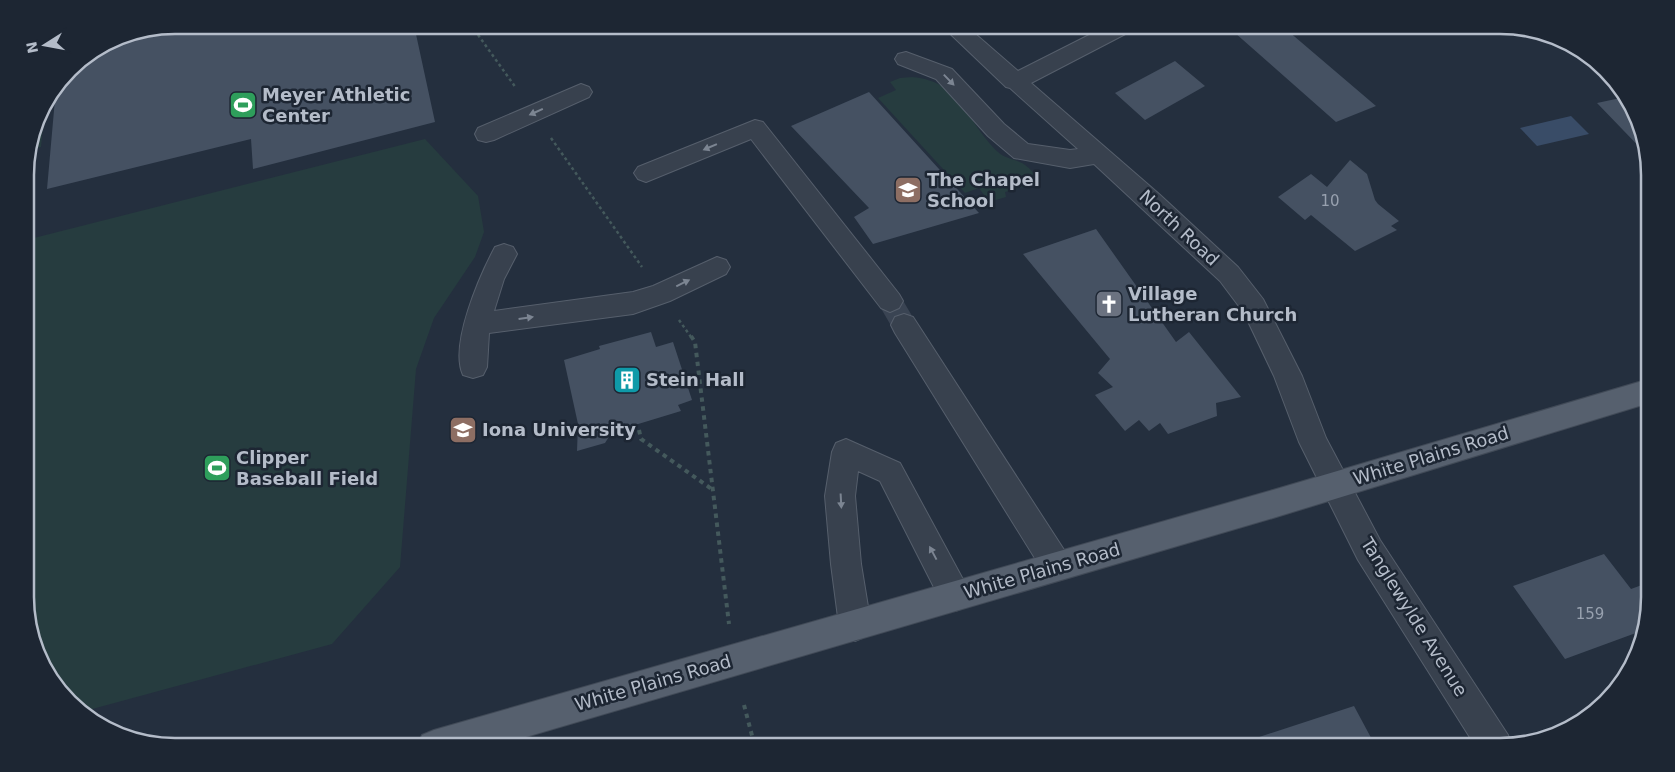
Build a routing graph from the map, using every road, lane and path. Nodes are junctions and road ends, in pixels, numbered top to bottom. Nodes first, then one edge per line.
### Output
1 (962, 34) edge
2 (1108, 34) edge
3 (906, 59) dead end
4 (1014, 82) junction
5 (581, 92) dead end
6 (486, 134) dead end
7 (1098, 155) junction
8 (646, 173) dead end
9 (504, 254) dead end
10 (716, 267) dead end
11 (890, 301) tunnel mouth
12 (477, 324) junction
13 (904, 325) tunnel mouth
14 (474, 367) dead end
15 (1641, 393) edge
16 (639, 430) dead end
17 (1336, 485) junction
18 (713, 490) dead end
19 (1057, 566) junction
20 (955, 596) junction
21 (855, 625) junction
22 (744, 705) dead end
23 (465, 738) edge
24 (753, 738) edge
25 (1490, 738) edge

1 - 4 street, North Road
2 - 4 street
3 -> 7 street
4 - 7 street, North Road
5 -> 6 street
7 - 17 street, North Road
11 -> 8 street
9 - 12 street
12 -> 10 street
12 - 14 street
13 - 19 street
15 - 17 main road, White Plains Road
16 - 18 path
17 - 19 main road, White Plains Road
17 - 25 street, Tanglewylde Avenue
19 - 20 main road, White Plains Road
20 - 21 main road, White Plains Road
20 -> 21 street
21 - 23 main road, White Plains Road
22 - 24 path

